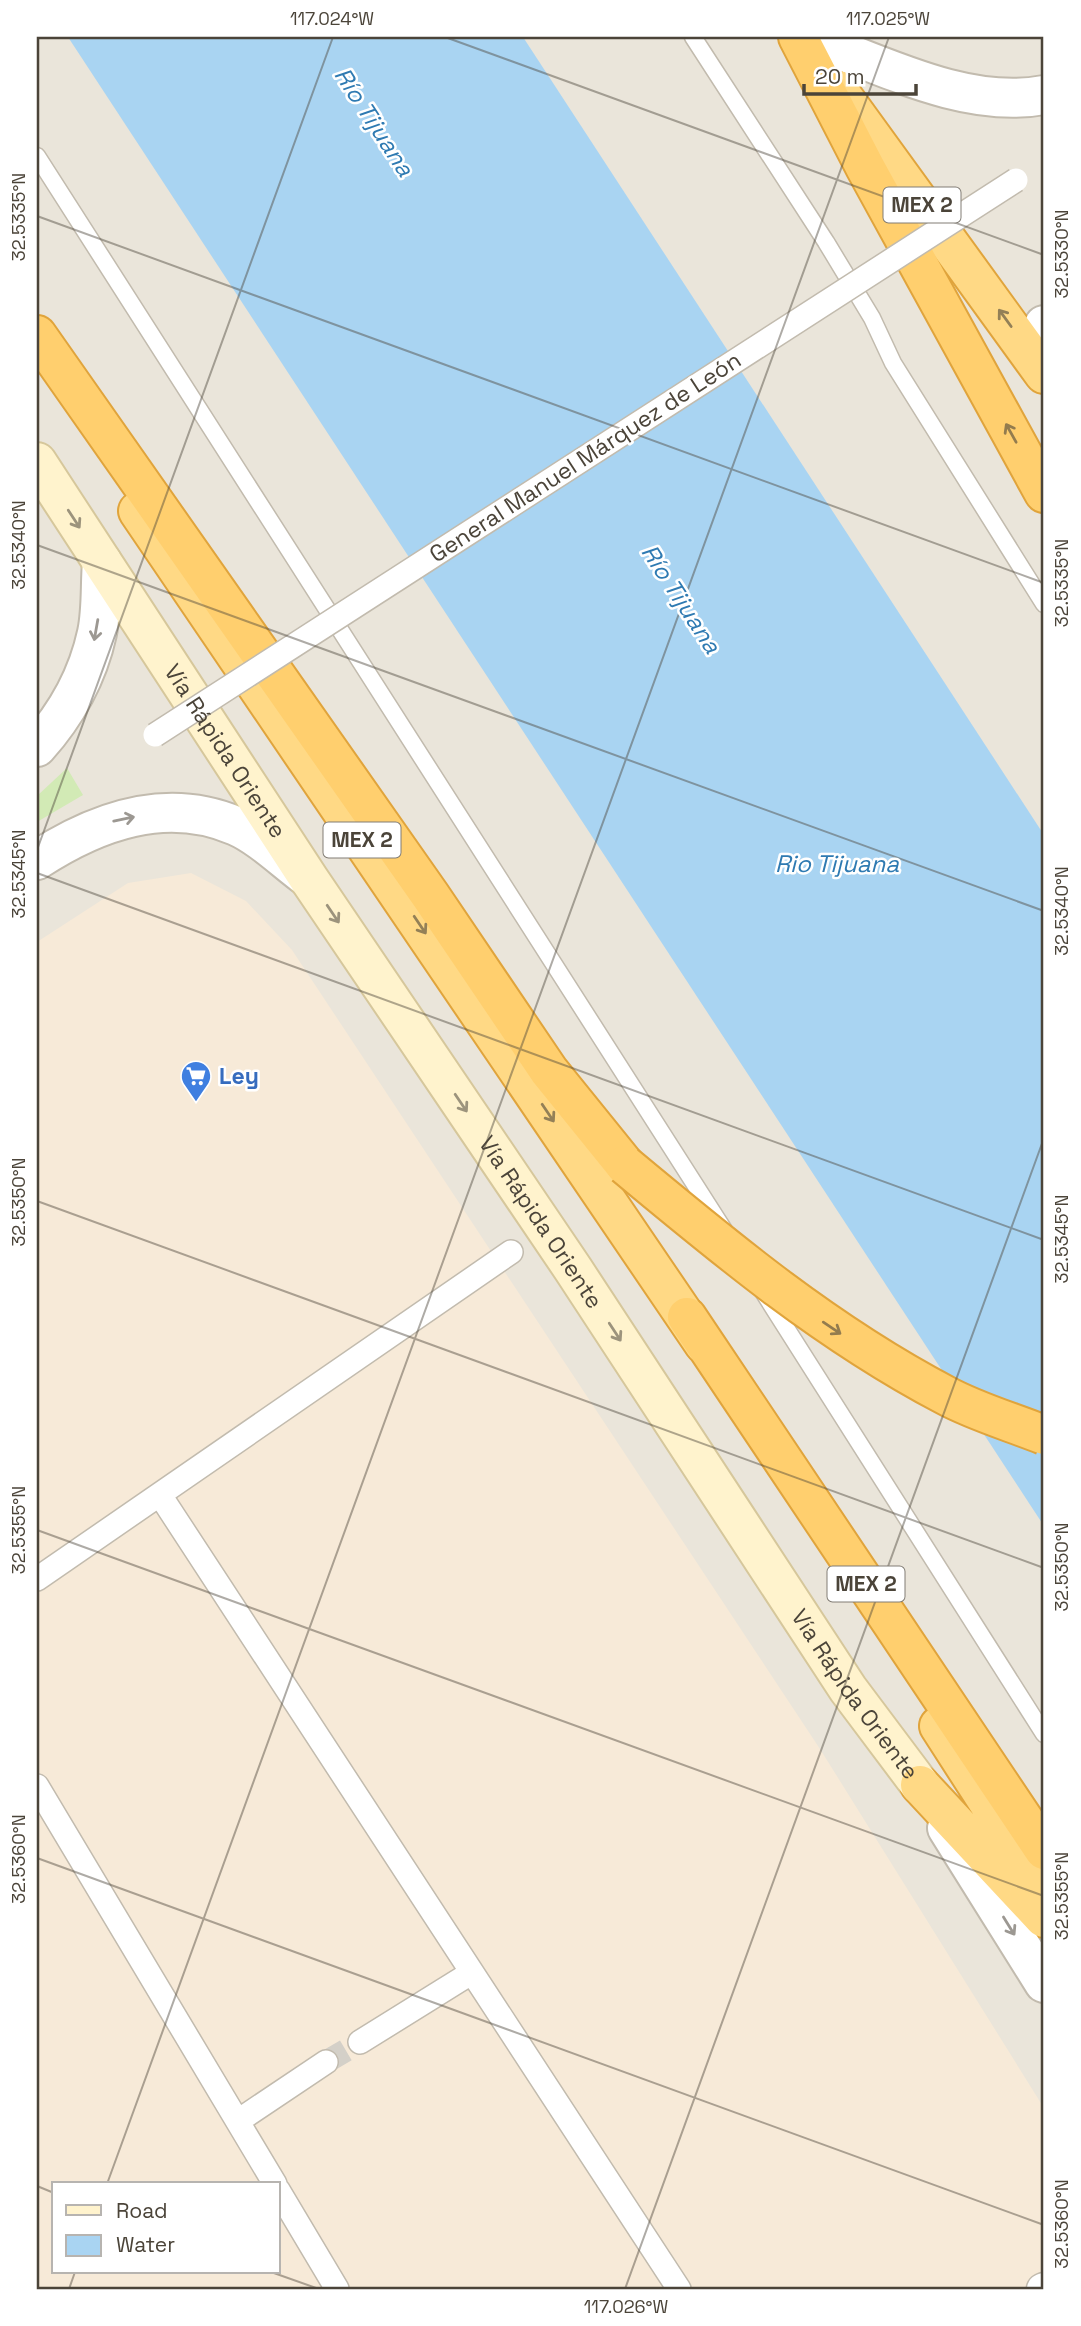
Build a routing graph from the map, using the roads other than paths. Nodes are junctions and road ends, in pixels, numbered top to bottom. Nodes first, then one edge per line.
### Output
1 (693, 37) edge
2 (799, 37) edge
3 (806, 37) edge
4 (1044, 95) edge
5 (37, 156) edge
6 (1016, 180) dead end
7 (37, 335) edge
8 (1040, 352) edge
9 (37, 363) edge
10 (37, 462) edge
11 (1044, 493) edge
12 (102, 562) junction
13 (1044, 604) edge
14 (155, 735) dead end
15 (37, 747) edge
16 (37, 860) edge
17 (309, 879) junction
18 (511, 1252) dead end
19 (687, 1317) junction
20 (1044, 1435) edge
21 (160, 1495) junction
22 (37, 1579) edge
23 (1044, 1734) edge
24 (920, 1785) junction
25 (37, 1786) edge
26 (1044, 1850) edge
27 (1044, 1889) edge
28 (1044, 1918) edge
29 (471, 1973) junction
30 (1044, 1983) edge
31 (360, 2042) tunnel mouth
32 (326, 2062) tunnel mouth
33 (238, 2121) junction
34 (274, 2182) edge
35 (280, 2193) edge
36 (337, 2289) edge
37 (678, 2289) edge

1 - 13 lane
8 -> 2 highway, MEX 2
11 -> 2 highway
3 - 4 street
5 - 23 lane
6 - 14 street, General Manuel Márquez de León, bridge
7 -> 20 highway, bridge
9 -> 19 highway, MEX 2
10 -> 12 main road, Vía Rápida Oriente
12 -> 15 street
12 - 17 main road, Vía Rápida Oriente
16 -> 17 street
17 -> 24 main road, Vía Rápida Oriente
18 - 21 street
19 - 26 highway, MEX 2
19 - 27 highway
21 - 22 street
21 - 29 street
24 - 28 highway
24 -> 30 street, Vía Rápida Oriente
25 - 33 street
29 - 31 street
29 - 37 street
32 - 33 street
33 - 34 street
35 - 36 street

